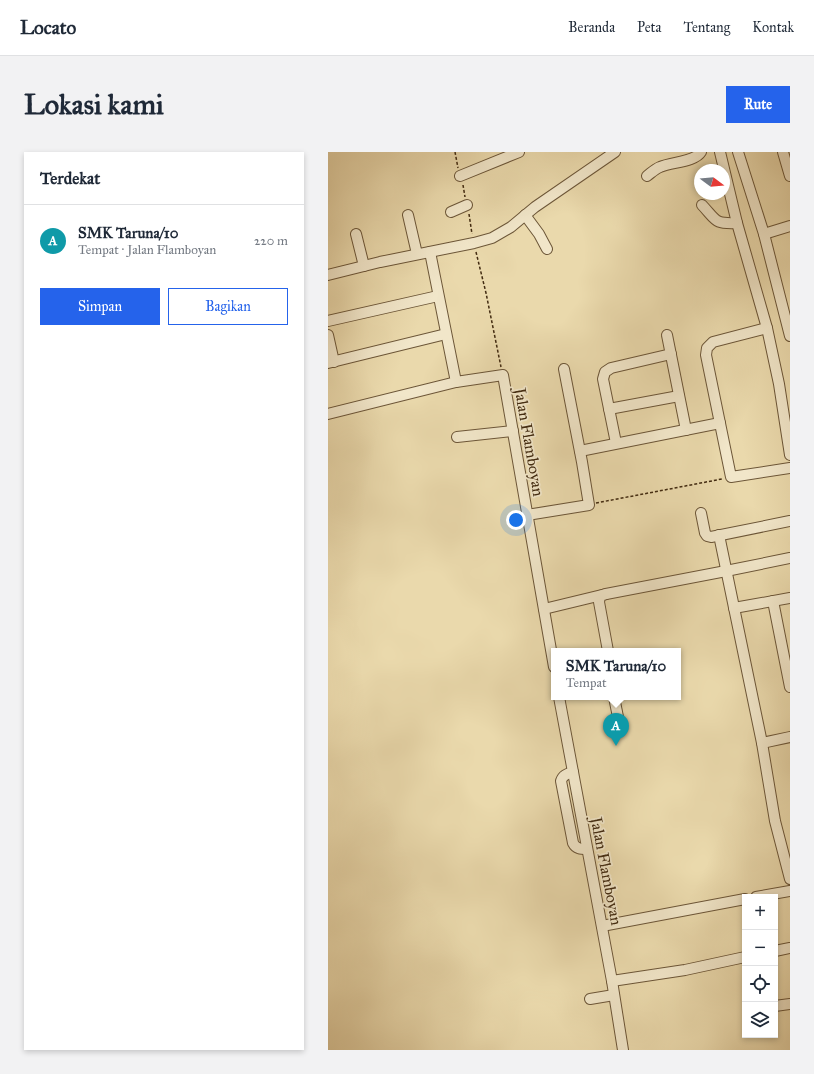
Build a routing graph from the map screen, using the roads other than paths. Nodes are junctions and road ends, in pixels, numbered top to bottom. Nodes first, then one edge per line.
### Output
1 (519, 152) edge
2 (615, 152) edge
3 (701, 152) edge
4 (738, 152) edge
5 (783, 152) edge
6 (723, 153) edge
7 (460, 176) road end
8 (647, 176) dead end
9 (790, 176) edge
10 (467, 205) road end
11 (702, 205) dead end
12 (451, 212) dead end
13 (408, 215) dead end
14 (525, 215) junction
15 (737, 223) junction
16 (790, 226) edge
17 (356, 234) dead end
18 (764, 234) junction
19 (436, 248) junction
20 (547, 249) dead end
21 (417, 254) junction
22 (364, 266) junction
23 (328, 275) edge
24 (438, 296) junction
25 (328, 321) edge
26 (767, 328) junction
27 (446, 334) junction
28 (328, 335) edge
29 (667, 335) dead end
30 (790, 336) edge
31 (671, 354) junction
32 (331, 362) edge
33 (564, 369) dead end
34 (456, 382) junction
35 (679, 396) junction
36 (609, 410) junction
37 (328, 414) edge
38 (720, 423) junction
39 (686, 430) junction
40 (513, 431) junction
41 (457, 437) dead end
42 (616, 444) junction
43 (580, 451) junction
44 (790, 455) edge
45 (790, 468) edge
46 (701, 513) dead end
47 (527, 515) junction
48 (790, 521) edge
49 (719, 535) junction
50 (790, 558) edge
51 (726, 571) junction
52 (606, 594) junction
53 (790, 598) edge
54 (773, 601) junction
55 (734, 608) junction
56 (544, 609) junction
57 (607, 648) edge
58 (551, 650) edge
59 (790, 687) edge
60 (560, 700) edge
61 (615, 700) edge
62 (620, 727) dead end
63 (790, 738) edge
64 (762, 743) junction
65 (790, 879) edge
66 (790, 891) edge
67 (773, 894) edge
68 (742, 900) edge
69 (602, 926) junction
70 (790, 948) edge
71 (778, 950) edge
72 (742, 958) edge
73 (612, 981) junction
74 (614, 995) junction
75 (590, 999) dead end
76 (790, 1004) edge
77 (778, 1006) edge
78 (623, 1050) edge

1 - 7 street
2 - 14 street
3 - 8 street
4 - 18 street
5 - 9 street
6 - 15 street
10 - 12 street
11 - 15 street
13 - 21 street
14 - 19 street
14 - 20 street
15 - 26 street
16 - 18 street
17 - 22 street
18 - 30 street
19 - 21 street
19 - 24 street
21 - 22 street
22 - 23 street
24 - 25 street
24 - 27 street
26 - 38 street
26 - 44 street
27 - 32 street
27 - 34 street
28 - 32 street
29 - 31 street
31 - 35 street
31 - 36 street
33 - 43 street
34 - 37 street, Jalan Flamboyan
34 - 40 street, Jalan Flamboyan
35 - 36 street
35 - 39 street
36 - 42 street
38 - 39 street
38 - 45 street
39 - 42 street
40 - 41 street
40 - 47 street, Jalan Flamboyan
42 - 43 street
43 - 47 street
46 - 49 street
47 - 56 street, Jalan Flamboyan
48 - 49 street
49 - 51 street
50 - 51 street
51 - 52 street
51 - 55 street
52 - 56 street
52 - 57 street
53 - 54 street
54 - 55 street
54 - 59 street
55 - 64 street
56 - 58 street, Jalan Flamboyan
60 - 69 street, Jalan Flamboyan
61 - 62 street
63 - 64 street
64 - 65 street
66 - 67 street
68 - 69 street
69 - 73 street, Jalan Flamboyan
70 - 71 street
72 - 73 street
73 - 74 street, Jalan Flamboyan
74 - 75 street
74 - 78 street, Jalan Flamboyan
76 - 77 street

